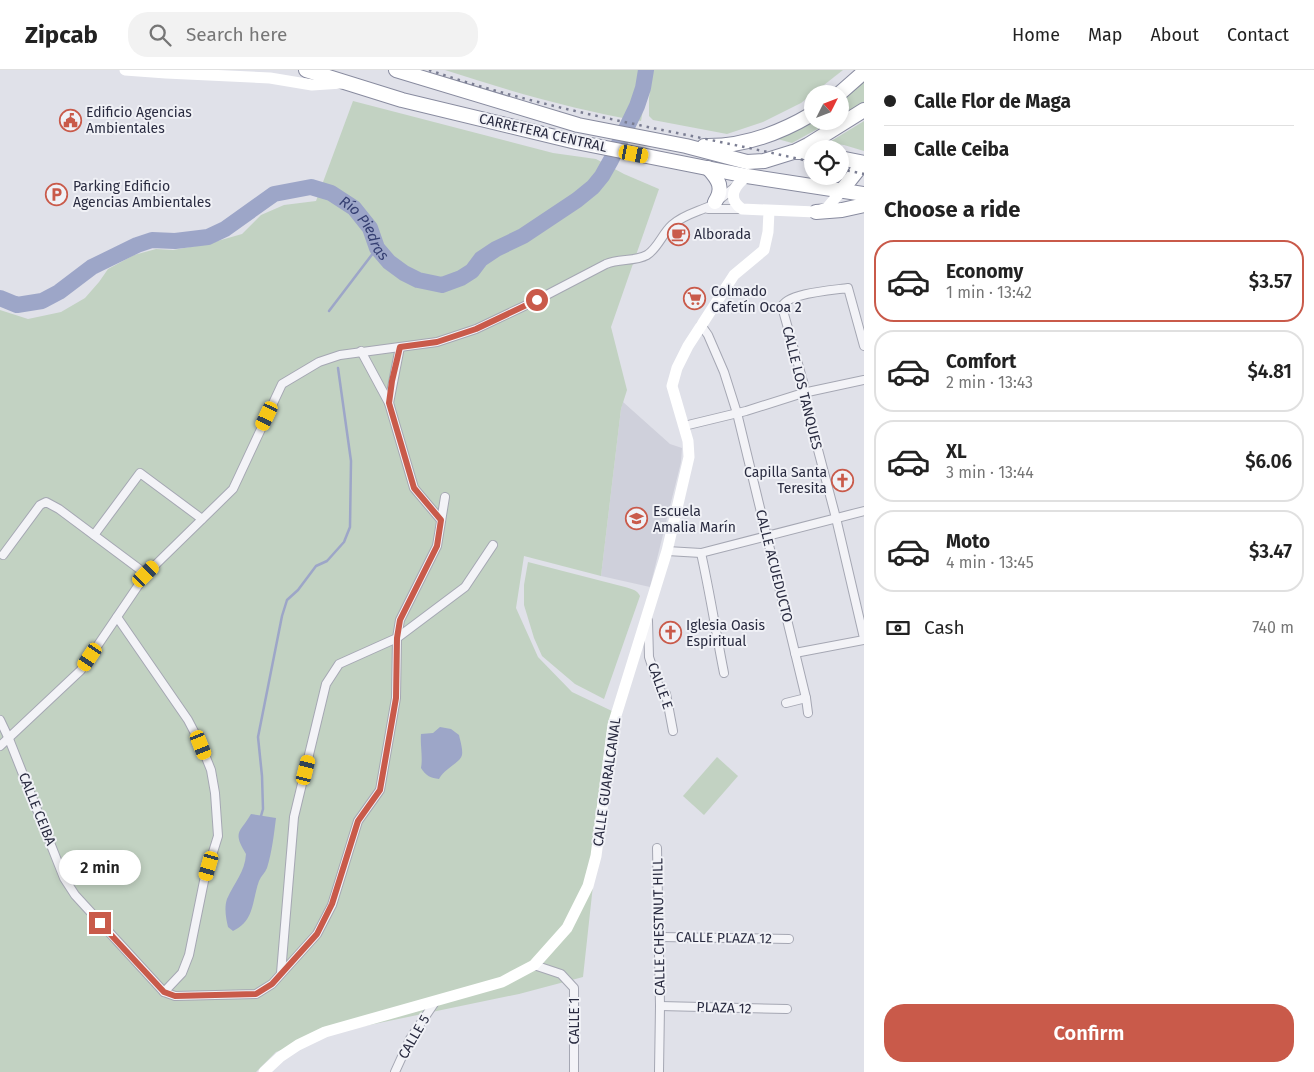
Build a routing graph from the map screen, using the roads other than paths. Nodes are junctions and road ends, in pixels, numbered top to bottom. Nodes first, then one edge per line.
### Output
1 (125, 70) edge
2 (306, 70) edge
3 (396, 70) edge
4 (153, 71) edge
5 (864, 72) edge
6 (214, 73) edge
7 (347, 83) junction
8 (849, 85) edge
9 (864, 110) edge
10 (804, 118) edge
11 (680, 145) junction
12 (793, 152) junction
13 (804, 152) edge
14 (849, 160) edge
15 (862, 163) edge
16 (708, 168) junction
17 (747, 176) junction
18 (735, 186) junction
19 (858, 195) edge
20 (715, 202) junction
21 (701, 209) junction
22 (742, 209) junction
23 (769, 211) junction
24 (816, 212) junction
25 (701, 325) junction
26 (864, 346) edge
27 (400, 347) junction
28 (361, 351) junction
29 (864, 380) edge
30 (803, 393) junction
31 (389, 403) junction
32 (737, 413) junction
33 (684, 426) junction
34 (445, 497) dead end
35 (864, 511) edge
36 (836, 518) junction
37 (202, 519) junction
38 (441, 520) junction
39 (94, 535) junction
40 (766, 536) junction
41 (494, 545) dead end
42 (667, 551) junction
43 (701, 553) junction
44 (3, 555) dead end
45 (146, 574) junction
46 (648, 611) junction
47 (117, 617) junction
48 (397, 638) junction
49 (864, 639) edge
50 (795, 654) junction
51 (724, 673) dead end
52 (806, 698) junction
53 (786, 703) dead end
54 (808, 713) dead end
55 (0, 720) edge
56 (673, 731) dead end
57 (9, 739) junction
58 (0, 746) edge
59 (657, 848) dead end
60 (659, 937) junction
61 (790, 940) dead end
62 (534, 965) junction
63 (281, 973) junction
64 (164, 992) junction
65 (435, 1002) junction
66 (660, 1006) junction
67 (787, 1010) dead end
68 (264, 1072) edge
69 (394, 1072) edge
70 (574, 1072) edge
71 (659, 1072) edge

1 - 4 street
2 - 7 highway, CARRETERA CENTRAL
3 - 11 highway, CARRETERA CENTRAL
4 - 6 street
5 - 8 highway
6 - 7 street
7 - 16 highway, CARRETERA CENTRAL
9 - 12 highway
10 - 11 highway, CARRETERA CENTRAL
11 - 12 highway
12 - 13 highway
12 - 17 highway
14 - 15 highway
15 - 19 highway
16 - 17 highway, CARRETERA CENTRAL
16 - 20 highway
17 - 18 street
17 - 19 highway, CARRETERA CENTRAL
18 - 20 street
18 - 22 street
19 - 24 street
19 - 24 highway
20 - 21 street
21 - 22 street
21 - 27 street
22 - 23 street
23 - 24 street
23 - 25 street, CALLE GUARALCANAL
25 - 32 street, CALLE ACUEDUCTO
25 - 33 street, CALLE GUARALCANAL
26 - 30 street, CALLE LOS TANQUES
27 - 28 street
27 - 31 street
28 - 31 street
28 - 37 street
29 - 30 street
30 - 32 street
30 - 36 street, CALLE LOS TANQUES
31 - 38 street
32 - 33 street
32 - 40 street, CALLE ACUEDUCTO
33 - 42 street, CALLE GUARALCANAL
34 - 38 street
35 - 36 street
36 - 40 street
36 - 49 street, CALLE LOS TANQUES
37 - 39 street
37 - 45 street
38 - 48 street
39 - 44 street
39 - 45 street
40 - 43 street
40 - 50 street, CALLE ACUEDUCTO
41 - 48 street
42 - 43 street
42 - 46 street, CALLE GUARALCANAL
43 - 51 street
45 - 47 street
46 - 56 street, CALLE E
46 - 62 street, CALLE GUARALCANAL
47 - 57 street
47 - 64 street
48 - 63 street
48 - 63 street
49 - 50 street
50 - 52 street, CALLE ACUEDUCTO
52 - 53 street
52 - 54 street, CALLE ACUEDUCTO
55 - 57 street, CALLE CEIBA
57 - 58 street
57 - 64 street, CALLE CEIBA
59 - 60 street, CALLE CHESTNUT HILL
60 - 61 street, CALLE PLAZA 12
60 - 66 street, CALLE CHESTNUT HILL
62 - 65 street, CALLE GUARALCANAL
62 - 70 street, CALLE 1
63 - 64 street
65 - 68 street, CALLE GUARALCANAL
65 - 69 street, CALLE 5
66 - 67 street, PLAZA 12
66 - 71 street, CALLE CHESTNUT HILL

